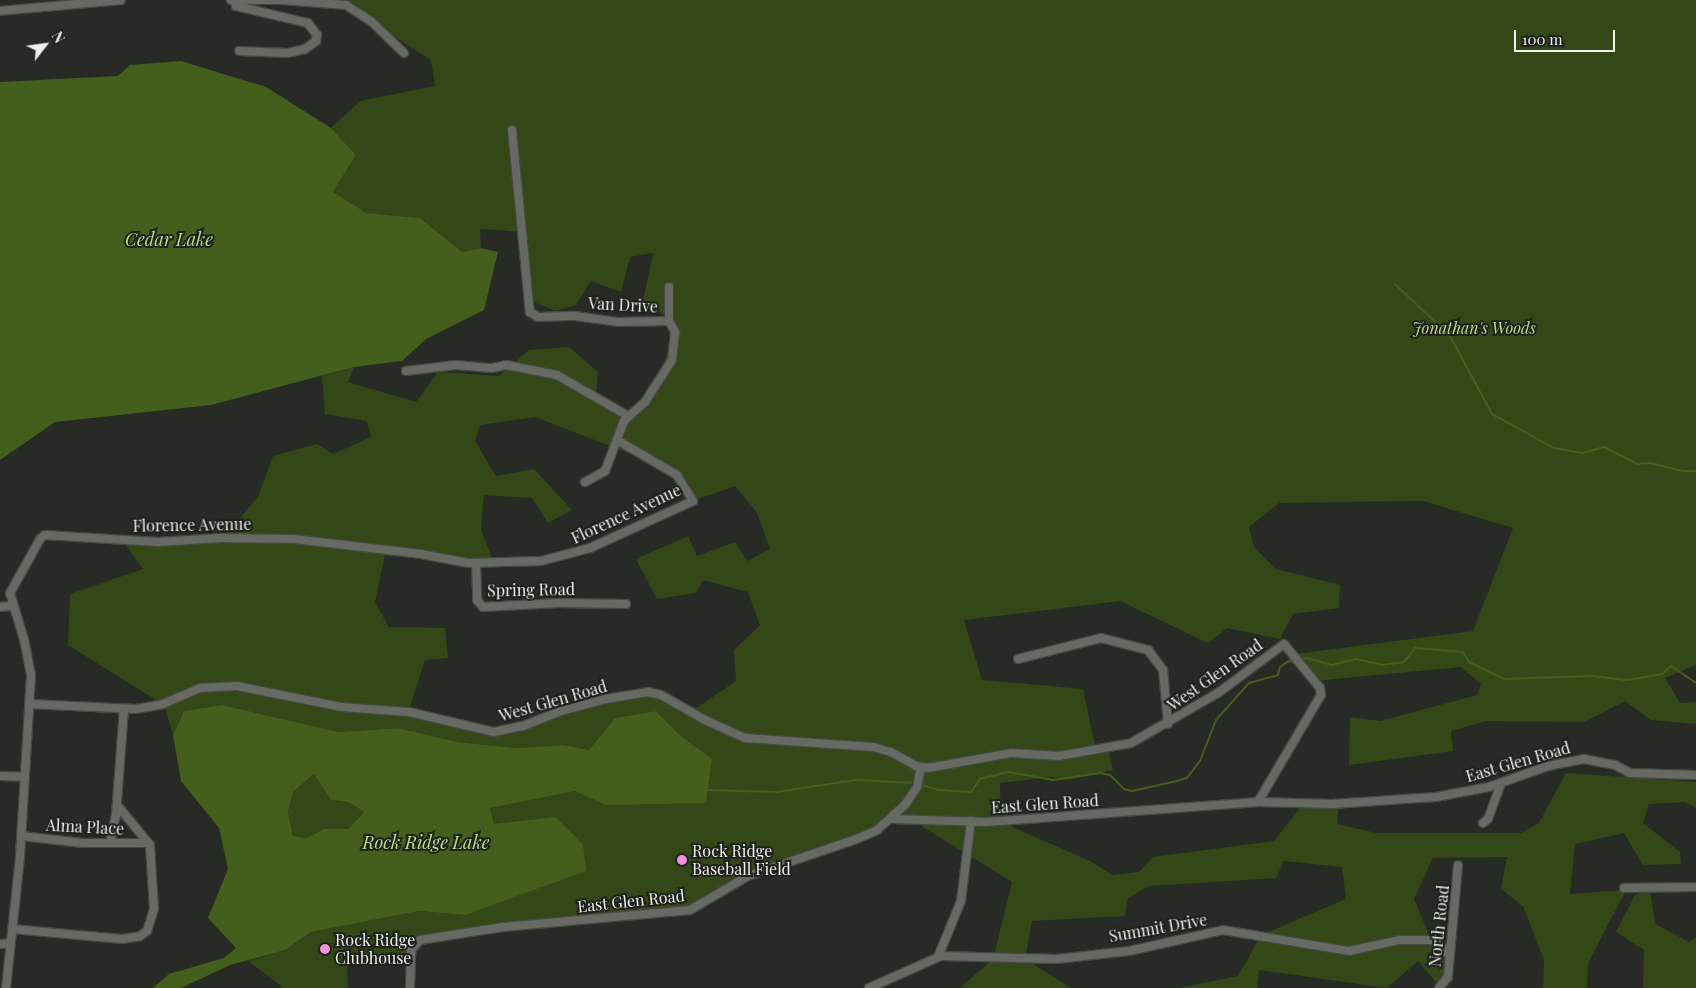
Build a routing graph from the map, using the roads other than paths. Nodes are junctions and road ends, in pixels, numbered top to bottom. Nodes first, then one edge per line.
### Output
1 (120, 0) edge
2 (233, 0) edge
3 (281, 0) edge
4 (0, 11) edge
5 (239, 51) dead end
6 (404, 52) dead end
7 (512, 130) dead end
8 (669, 286) dead end
9 (669, 321) junction
10 (406, 371) dead end
11 (628, 416) junction
12 (617, 440) junction
13 (585, 482) dead end
14 (476, 563) junction
15 (626, 604) dead end
16 (12, 606) junction
17 (0, 607) edge
18 (1018, 659) dead end
19 (29, 704) junction
20 (124, 709) junction
21 (1168, 724) junction
22 (921, 766) junction
23 (1696, 775) edge
24 (0, 776) edge
25 (25, 777) junction
26 (1501, 783) junction
27 (1258, 802) junction
28 (117, 805) junction
29 (892, 820) junction
30 (971, 822) junction
31 (1483, 823) dead end
32 (21, 836) junction
33 (148, 842) junction
34 (110, 843) junction
35 (1458, 865) dead end
36 (1696, 887) edge
37 (1624, 888) dead end
38 (12, 929) junction
39 (11, 943) junction
40 (0, 944) edge
41 (1448, 955) junction
42 (938, 957) junction
43 (6, 988) edge
44 (410, 988) edge
45 (869, 988) edge
46 (1439, 988) edge

1 - 4 street
2 - 3 street
2 - 5 street
3 - 6 street
7 - 9 street, Van Drive
8 - 9 street
9 - 11 street, Van Drive
10 - 11 street
11 - 12 street, Van Drive
12 - 13 street, Van Drive
12 - 14 street, Florence Avenue
14 - 15 street, Spring Road
14 - 16 street, Florence Avenue
16 - 17 street
16 - 19 street, Florence Avenue
18 - 21 street
19 - 20 street, West Glen Road
19 - 25 street, Florence Avenue
20 - 22 street, West Glen Road
20 - 28 street
21 - 22 street, West Glen Road
21 - 27 street, West Glen Road
22 - 29 street
23 - 26 street, East Glen Road
24 - 25 street
25 - 32 street, Florence Avenue
26 - 27 street, East Glen Road
26 - 31 street
27 - 30 street, East Glen Road
28 - 33 street
28 - 34 street
29 - 30 street, East Glen Road
29 - 44 street, East Glen Road
30 - 42 street
32 - 34 street, Alma Place
32 - 38 street, Florence Avenue
33 - 34 street, Alma Place
33 - 38 street
35 - 41 street, North Road
36 - 37 street
38 - 39 street, Florence Avenue
39 - 40 street
39 - 43 street, Florence Avenue
41 - 42 street, Summit Drive
41 - 46 street, North Road
42 - 45 street, Summit Drive

